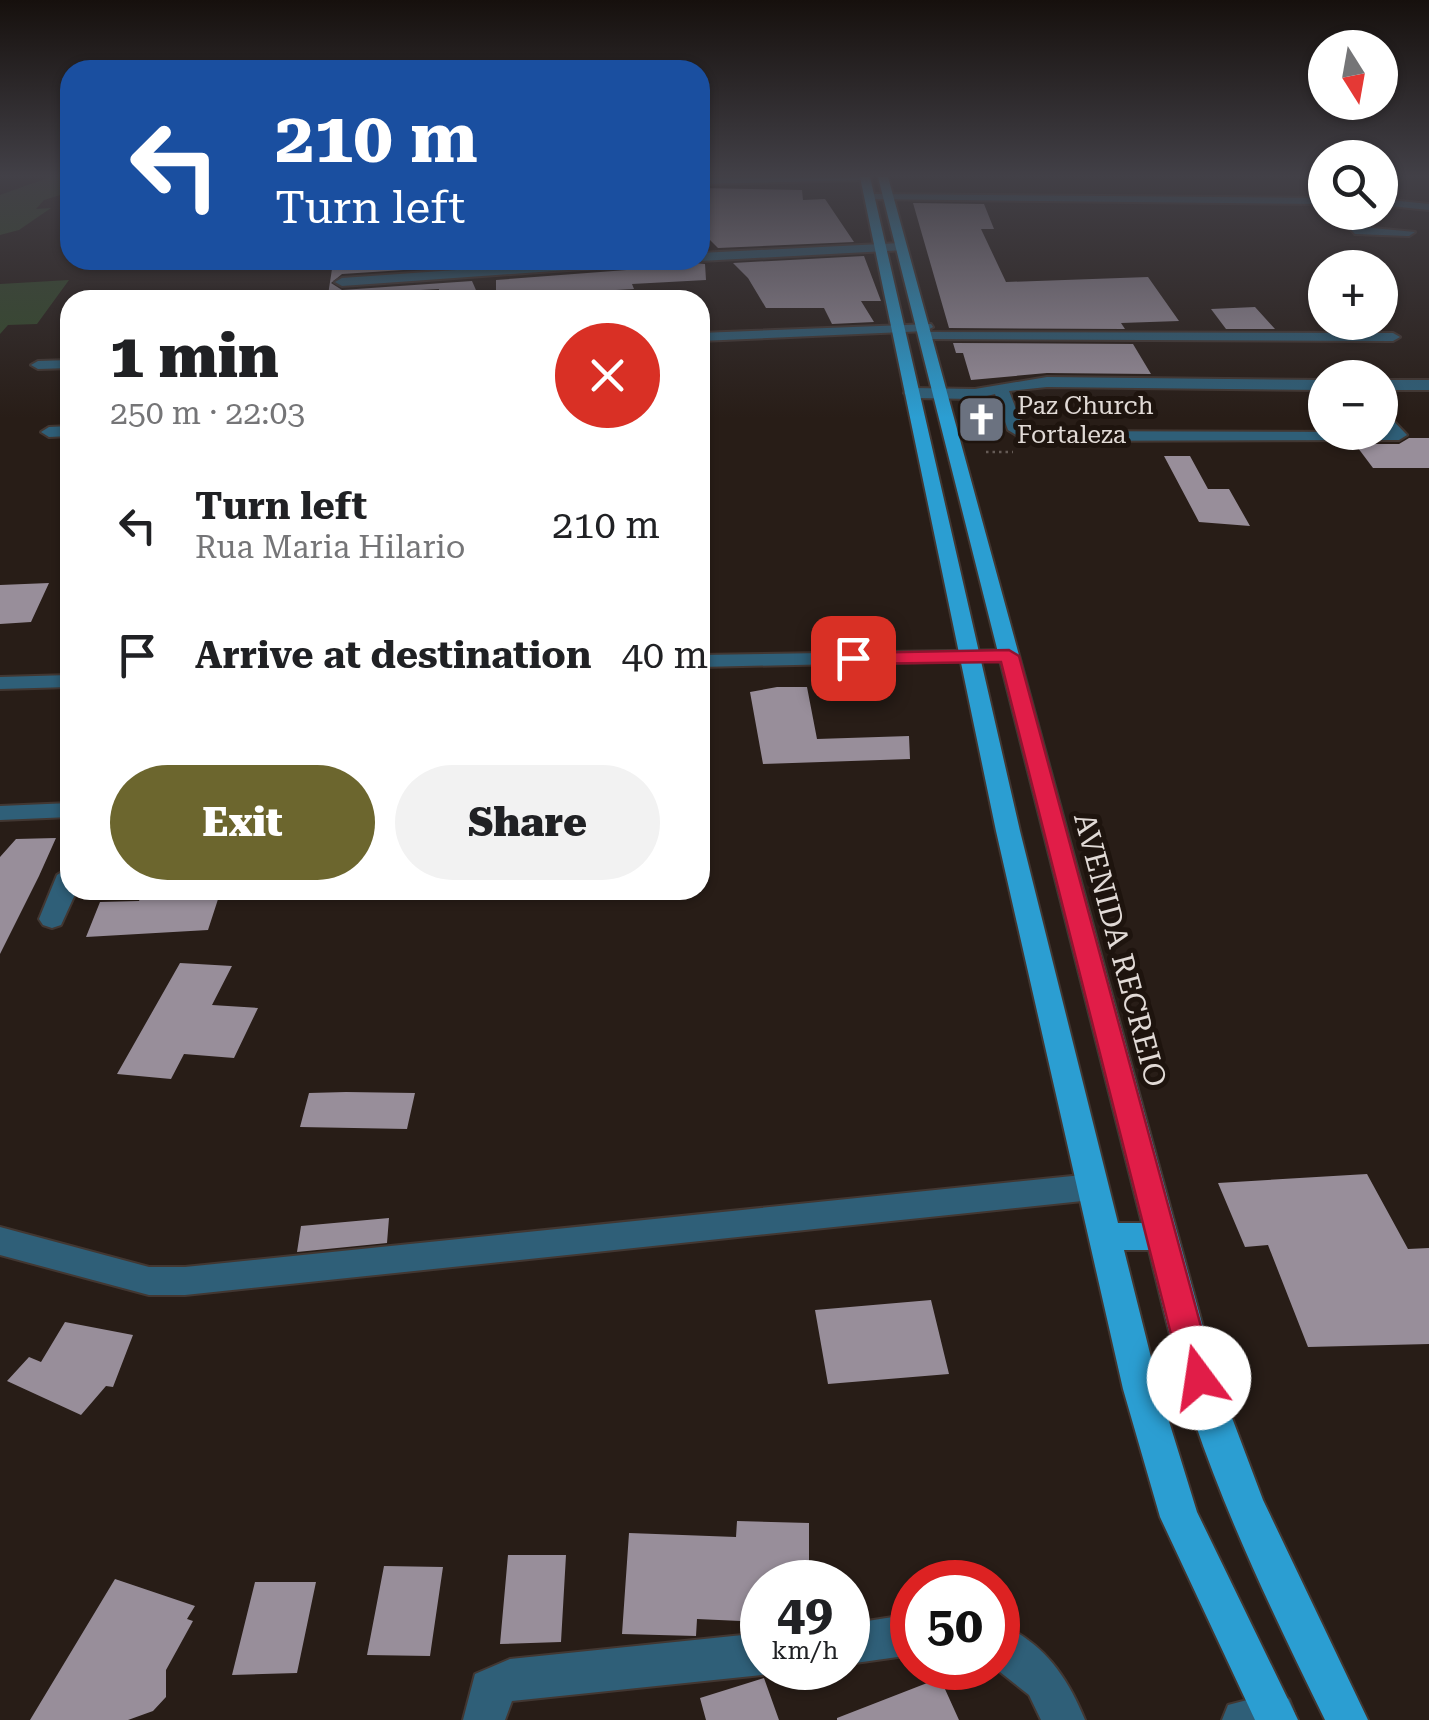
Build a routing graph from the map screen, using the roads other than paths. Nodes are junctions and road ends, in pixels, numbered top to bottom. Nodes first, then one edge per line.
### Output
1 (895, 257) edge
2 (511, 270) edge
3 (342, 282) dead end
4 (918, 330) junction
5 (1308, 336) edge
6 (710, 338) edge
7 (60, 364) edge
8 (38, 365) dead end
9 (1308, 385) edge
10 (1398, 385) edge
11 (1429, 386) edge
12 (1000, 388) junction
13 (926, 393) junction
14 (60, 431) edge
15 (48, 432) dead end
16 (1308, 435) edge
17 (925, 453) junction
18 (954, 454) junction
19 (968, 656) junction
20 (1009, 656) junction
21 (710, 661) edge
22 (60, 681) edge
23 (0, 684) edge
24 (60, 810) edge
25 (0, 813) edge
26 (60, 899) edge
27 (52, 919) dead end
28 (1092, 1187) junction
29 (1104, 1236) junction
30 (1161, 1237) junction
31 (0, 1241) edge
32 (740, 1656) edge
33 (1020, 1661) edge
34 (1265, 1718) edge
35 (484, 1720) edge
36 (1064, 1720) edge
37 (1347, 1720) edge

1 - 4 main road, AVENIDA RECREIO
2 - 3 street
4 - 5 street
4 - 6 street
4 - 13 main road, AVENIDA RECREIO
7 - 8 street
9 - 12 street
10 - 11 street
12 - 13 street
12 - 16 street
13 - 17 main road, AVENIDA RECREIO
13 - 18 main road, AVENIDA RECREIO
14 - 15 street
17 - 18 main road
17 - 19 main road, AVENIDA RECREIO
18 - 20 main road, AVENIDA RECREIO
19 - 20 street
19 - 21 street
19 - 28 main road, AVENIDA RECREIO
20 - 30 main road, AVENIDA RECREIO
22 - 23 street
24 - 25 street
26 - 27 street
28 - 29 main road, AVENIDA RECREIO
28 - 31 street
29 - 30 main road
29 - 34 main road, AVENIDA RECREIO
30 - 37 main road, AVENIDA RECREIO
32 - 35 street
33 - 36 street

